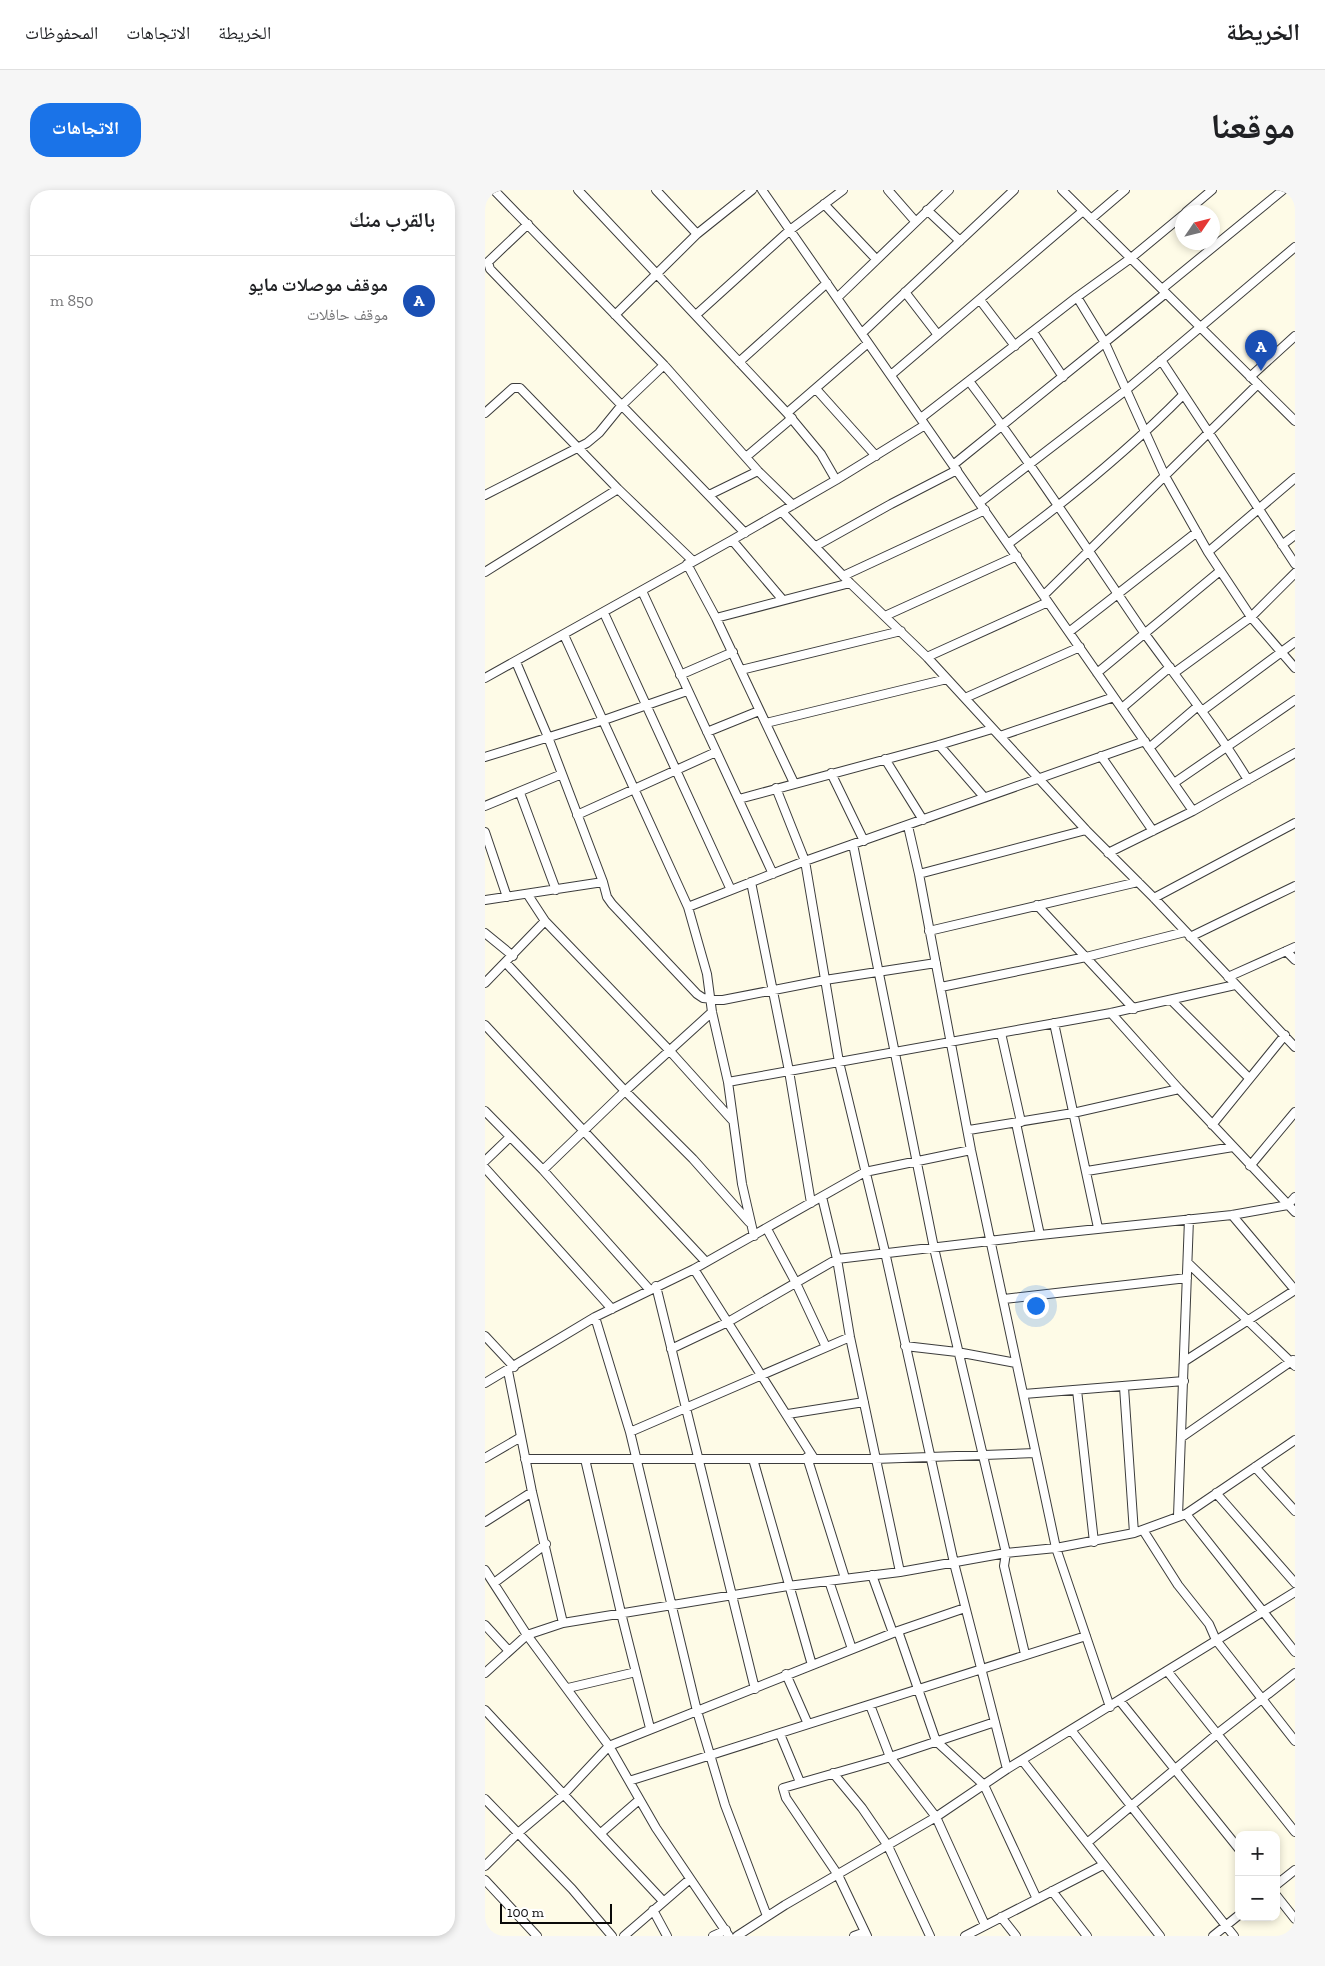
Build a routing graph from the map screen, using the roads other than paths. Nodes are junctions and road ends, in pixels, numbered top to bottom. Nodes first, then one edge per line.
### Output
1 (494, 190) edge
2 (578, 190) edge
3 (656, 190) edge
4 (752, 190) edge
5 (763, 190) edge
6 (843, 190) edge
7 (888, 190) edge
8 (949, 190) edge
9 (1014, 190) edge
10 (1062, 190) edge
11 (1125, 190) edge
12 (1212, 190) edge
13 (1283, 190) edge
14 (824, 204) junction
15 (1194, 205) edge
16 (927, 210) junction
17 (1083, 211) junction
18 (1091, 219) junction
19 (915, 222) junction
20 (1175, 222) edge
21 (528, 224) junction
22 (790, 230) junction
23 (697, 234) junction
24 (960, 241) junction
25 (1295, 247) edge
26 (1131, 258) junction
27 (876, 259) junction
28 (657, 272) junction
29 (827, 283) junction
30 (1164, 291) junction
31 (905, 292) junction
32 (1077, 297) junction
33 (837, 298) junction
34 (979, 300) junction
35 (697, 314) junction
36 (615, 315) junction
37 (1201, 327) junction
38 (1033, 332) junction
39 (861, 333) junction
40 (938, 335) junction
41 (1295, 336) edge
42 (869, 343) junction
43 (1105, 343) junction
44 (1015, 346) junction
45 (1161, 360) junction
46 (739, 362) junction
47 (664, 365) junction
48 (891, 375) junction
49 (1063, 377) junction
50 (1250, 377) junction
51 (969, 381) junction
52 (1258, 384) junction
53 (816, 388) junction
54 (1126, 390) junction
55 (1183, 395) junction
56 (621, 406) junction
57 (485, 413) edge
58 (790, 416) junction
59 (923, 421) junction
60 (1295, 421) edge
61 (1003, 426) junction
62 (1146, 433) junction
63 (1207, 433) junction
64 (579, 448) junction
65 (876, 456) junction
66 (746, 457) junction
67 (1030, 465) junction
68 (955, 468) junction
69 (758, 471) junction
70 (1165, 476) junction
71 (1295, 478) edge
72 (836, 480) junction
73 (618, 489) junction
74 (485, 495) edge
75 (709, 495) junction
76 (979, 503) junction
77 (793, 505) junction
78 (1059, 506) junction
79 (985, 510) junction
80 (1259, 510) junction
81 (781, 512) junction
82 (1197, 532) junction
83 (745, 533) junction
84 (1295, 535) edge
85 (732, 540) junction
86 (1008, 544) junction
87 (816, 546) junction
88 (1282, 546) junction
89 (1090, 551) junction
90 (1208, 552) junction
91 (1017, 556) junction
92 (690, 562) junction
93 (1295, 564) edge
94 (485, 571) edge
95 (1220, 571) junction
96 (1295, 573) edge
97 (843, 576) junction
98 (850, 583) junction
99 (642, 591) junction
100 (1119, 593) junction
101 (782, 599) junction
102 (1046, 599) junction
103 (604, 613) junction
104 (885, 616) junction
105 (1251, 616) junction
106 (717, 618) junction
107 (901, 631) junction
108 (1069, 632) junction
109 (1144, 632) junction
110 (564, 635) junction
111 (1295, 642) edge
112 (1080, 647) junction
113 (733, 652) junction
114 (1280, 652) junction
115 (927, 657) junction
116 (516, 662) junction
117 (1295, 668) edge
118 (741, 670) junction
119 (1172, 670) junction
120 (1097, 673) junction
121 (680, 675) junction
122 (485, 678) edge
123 (947, 679) junction
124 (687, 691) junction
125 (1114, 697) junction
126 (965, 698) junction
127 (1295, 700) edge
128 (647, 706) junction
129 (1122, 708) junction
130 (1200, 709) junction
131 (759, 711) junction
132 (604, 720) junction
133 (766, 723) junction
134 (992, 729) junction
135 (707, 732) junction
136 (1000, 736) junction
137 (548, 737) junction
138 (1145, 741) junction
139 (939, 746) junction
140 (1227, 746) junction
141 (1149, 748) junction
142 (716, 752) junction
143 (1294, 755) edge
144 (1101, 756) junction
145 (485, 757) edge
146 (885, 759) junction
147 (676, 769) junction
148 (831, 773) junction
149 (562, 774) junction
150 (1038, 778) junction
151 (1248, 780) junction
152 (794, 783) junction
153 (1174, 783) junction
154 (633, 788) junction
155 (776, 788) junction
156 (521, 793) junction
157 (984, 798) junction
158 (739, 799) junction
159 (485, 806) edge
160 (1193, 810) junction
161 (577, 815) junction
162 (923, 820) junction
163 (1295, 823) edge
164 (908, 826) junction
165 (1086, 830) junction
166 (1153, 831) junction
167 (485, 832) edge
168 (864, 841) junction
169 (853, 844) junction
170 (1108, 853) junction
171 (805, 861) junction
172 (773, 874) junction
173 (919, 874) junction
174 (603, 882) junction
175 (751, 882) junction
176 (1138, 882) junction
177 (1295, 886) edge
178 (556, 890) junction
179 (731, 890) junction
180 (528, 895) junction
181 (507, 897) junction
182 (1154, 898) junction
183 (485, 900) edge
184 (1037, 905) junction
185 (688, 907) junction
186 (545, 921) junction
187 (929, 931) junction
188 (485, 933) edge
189 (1188, 935) junction
190 (1295, 947) edge
191 (1286, 951) junction
192 (513, 956) junction
193 (1086, 957) junction
194 (1295, 960) edge
195 (506, 963) junction
196 (936, 963) junction
197 (880, 973) junction
198 (1227, 977) junction
199 (825, 980) junction
200 (485, 983) edge
201 (1235, 985) junction
202 (941, 988) junction
203 (773, 990) junction
204 (711, 1000) junction
205 (1171, 1000) junction
206 (1134, 1009) junction
207 (713, 1012) junction
208 (1111, 1013) junction
209 (1054, 1023) junction
210 (485, 1025) edge
211 (1001, 1033) junction
212 (1285, 1036) junction
213 (952, 1042) junction
214 (1295, 1047) edge
215 (669, 1050) junction
216 (894, 1053) junction
217 (839, 1062) junction
218 (789, 1072) junction
219 (1249, 1078) junction
220 (729, 1082) junction
221 (1179, 1089) junction
222 (625, 1091) junction
223 (485, 1111) edge
224 (1073, 1112) junction
225 (1295, 1112) edge
226 (733, 1121) junction
227 (1019, 1123) junction
228 (1212, 1125) junction
229 (969, 1130) junction
230 (585, 1131) junction
231 (510, 1137) junction
232 (1233, 1147) junction
233 (971, 1150) junction
234 (917, 1160) junction
235 (485, 1161) edge
236 (1250, 1166) junction
237 (485, 1168) edge
238 (543, 1170) junction
239 (1087, 1171) junction
240 (865, 1172) junction
241 (822, 1197) junction
242 (1295, 1197) edge
243 (811, 1203) junction
244 (1288, 1205) junction
245 (1295, 1212) edge
246 (1232, 1215) junction
247 (1189, 1219) junction
248 (750, 1223) junction
249 (1098, 1228) junction
250 (767, 1229) junction
251 (1040, 1235) junction
252 (754, 1236) junction
253 (990, 1242) junction
254 (933, 1248) junction
255 (885, 1252) junction
256 (837, 1259) junction
257 (706, 1262) junction
258 (1188, 1263) junction
259 (694, 1269) junction
260 (1187, 1278) junction
261 (796, 1283) junction
262 (653, 1288) junction
263 (1295, 1290) edge
264 (1004, 1299) junction
265 (612, 1309) junction
266 (595, 1317) junction
267 (1250, 1321) junction
268 (728, 1322) junction
269 (485, 1336) edge
270 (850, 1337) junction
271 (905, 1346) junction
272 (826, 1347) junction
273 (671, 1349) junction
274 (957, 1352) junction
275 (1185, 1361) junction
276 (1294, 1362) edge
277 (1016, 1364) junction
278 (511, 1369) junction
279 (763, 1376) junction
280 (1184, 1381) junction
281 (485, 1383) edge
282 (1124, 1387) junction
283 (1077, 1390) junction
284 (1023, 1394) junction
285 (864, 1402) junction
286 (687, 1406) junction
287 (788, 1414) junction
288 (630, 1432) junction
289 (521, 1437) junction
290 (1182, 1437) junction
291 (1295, 1440) edge
292 (1035, 1453) junction
293 (931, 1455) junction
294 (983, 1455) junction
295 (810, 1457) junction
296 (485, 1458) edge
297 (636, 1458) junction
298 (525, 1459) junction
299 (585, 1459) junction
300 (753, 1459) junction
301 (875, 1459) junction
302 (699, 1460) junction
303 (1255, 1467) junction
304 (532, 1492) junction
305 (1216, 1493) junction
306 (1295, 1512) edge
307 (1182, 1515) junction
308 (485, 1522) edge
309 (1143, 1530) junction
310 (1134, 1533) junction
311 (1094, 1542) junction
312 (546, 1544) junction
313 (1057, 1548) junction
314 (1005, 1553) junction
315 (954, 1563) junction
316 (485, 1570) edge
317 (900, 1572) junction
318 (872, 1575) junction
319 (845, 1578) junction
320 (829, 1581) junction
321 (494, 1583) junction
322 (1295, 1583) edge
323 (788, 1586) junction
324 (1295, 1592) edge
325 (731, 1595) junction
326 (673, 1605) junction
327 (965, 1608) junction
328 (1264, 1612) junction
329 (621, 1613) junction
330 (563, 1623) junction
331 (485, 1626) edge
332 (895, 1632) junction
333 (527, 1635) junction
334 (1086, 1636) junction
335 (1216, 1640) junction
336 (852, 1649) junction
337 (509, 1651) junction
338 (1295, 1652) edge
339 (1025, 1654) junction
340 (812, 1665) junction
341 (982, 1668) junction
342 (485, 1672) edge
343 (637, 1672) junction
344 (1168, 1672) junction
345 (1295, 1673) edge
346 (786, 1674) junction
347 (919, 1687) junction
348 (569, 1688) junction
349 (755, 1689) junction
350 (1262, 1698) junction
351 (1120, 1701) junction
352 (870, 1705) junction
353 (1110, 1706) junction
354 (485, 1710) edge
355 (697, 1711) junction
356 (995, 1722) junction
357 (808, 1724) junction
358 (650, 1728) junction
359 (1071, 1730) junction
360 (780, 1734) junction
361 (1217, 1734) junction
362 (1295, 1740) edge
363 (936, 1742) junction
364 (609, 1746) junction
365 (711, 1756) junction
366 (890, 1757) junction
367 (1022, 1760) junction
368 (1007, 1769) junction
369 (1175, 1770) junction
370 (833, 1773) junction
371 (629, 1781) junction
372 (800, 1782) junction
373 (984, 1785) junction
374 (563, 1795) junction
375 (485, 1799) edge
376 (639, 1800) junction
377 (1131, 1806) junction
378 (936, 1817) junction
379 (517, 1832) junction
380 (1295, 1832) edge
381 (601, 1833) junction
382 (1087, 1843) junction
383 (1235, 1844) edge
384 (888, 1846) junction
385 (1103, 1865) junction
386 (485, 1866) edge
387 (1295, 1870) edge
388 (837, 1875) junction
389 (690, 1879) junction
390 (485, 1880) edge
391 (1280, 1881) edge
392 (1052, 1891) junction
393 (1037, 1899) junction
394 (663, 1901) junction
395 (1280, 1901) edge
396 (653, 1910) junction
397 (767, 1916) junction
398 (1001, 1917) junction
399 (1235, 1918) edge
400 (1295, 1919) edge
401 (985, 1925) junction
402 (1225, 1926) junction
403 (727, 1933) edge
404 (866, 1934) edge
405 (537, 1936) edge
406 (612, 1936) edge
407 (624, 1936) edge
408 (667, 1936) edge
409 (713, 1936) edge
410 (737, 1936) edge
411 (854, 1936) edge
412 (930, 1936) edge
413 (965, 1936) edge
414 (1016, 1936) edge
415 (1087, 1936) edge
416 (1160, 1936) edge
417 (1213, 1936) edge
418 (1234, 1936) edge

1 - 21 street
2 - 28 street
3 - 23 street
4 - 23 street
5 - 22 street
6 - 14 street
7 - 19 street
8 - 16 street
9 - 24 street
10 - 17 street
11 - 18 street
12 - 15 street
13 - 30 street
14 - 22 street
14 - 27 street
16 - 19 street
16 - 24 street
17 - 18 street
17 - 34 street
18 - 26 street
19 - 27 street
20 - 26 street
21 - 36 street
21 - 56 street
22 - 29 street
22 - 35 street
23 - 28 street
24 - 31 street
25 - 37 street
26 - 30 street
26 - 32 street
27 - 33 street
28 - 35 street
28 - 36 street
29 - 33 street
29 - 46 street
30 - 37 street
30 - 43 street
31 - 39 street
31 - 40 street
32 - 38 street
32 - 43 street
33 - 39 street
34 - 40 street
34 - 44 street
35 - 46 street
36 - 47 street
37 - 45 street
37 - 50 street
38 - 44 street
38 - 49 street
39 - 42 street
40 - 48 street
41 - 50 street
42 - 48 street
42 - 53 street
43 - 49 street
43 - 54 street
44 - 51 street
45 - 54 street
45 - 55 street
46 - 58 street
47 - 56 street
47 - 66 street
48 - 59 street
49 - 61 street
50 - 52 street
51 - 59 street
51 - 61 street
52 - 60 street
52 - 63 street
53 - 58 street
53 - 65 street
54 - 62 street
54 - 67 street
55 - 62 street
55 - 63 street
56 - 64 street
56 - 75 street
57 - 64 street
58 - 66 street
58 - 72 street
59 - 65 street
59 - 68 street
61 - 67 street
61 - 68 street
62 - 70 street
62 - 78 street
63 - 70 street
63 - 80 street
64 - 73 street
64 - 74 street
65 - 72 street
66 - 69 street
67 - 76 street
67 - 78 street
68 - 76 street
68 - 87 street
69 - 75 street
69 - 77 street
70 - 82 street
70 - 89 street
71 - 80 street
72 - 77 street
73 - 92 street
73 - 94 street
75 - 83 street
76 - 79 street
77 - 81 street
78 - 86 street
78 - 89 street
79 - 86 street
79 - 97 street
80 - 88 street
80 - 90 street
81 - 83 street
81 - 87 street
82 - 90 street
82 - 100 street
83 - 85 street
84 - 88 street
85 - 92 street
85 - 101 street
86 - 91 street
87 - 97 street
88 - 93 street
89 - 100 street
89 - 102 street
90 - 95 street
91 - 102 street
91 - 104 street
92 - 99 street
92 - 106 street
95 - 105 street
95 - 109 street
96 - 105 street
97 - 98 street
98 - 101 street
98 - 104 street
99 - 103 street
99 - 121 street
100 - 108 street
100 - 109 street
101 - 106 street
102 - 108 street
102 - 115 street
103 - 110 street
103 - 128 street
104 - 107 street
105 - 114 street
105 - 119 street
106 - 113 street
107 - 115 street
107 - 118 street
108 - 112 street
109 - 119 street
109 - 120 street
110 - 116 street
110 - 132 street
111 - 114 street
112 - 120 street
112 - 126 street
113 - 118 street
113 - 121 street
114 - 117 street
114 - 130 street
115 - 123 street
116 - 122 street
116 - 137 street
118 - 131 street
119 - 129 street
119 - 130 street
120 - 125 street
121 - 124 street
123 - 126 street
123 - 133 street
124 - 128 street
124 - 135 street
125 - 129 street
125 - 136 street
126 - 134 street
127 - 140 street
128 - 132 street
128 - 147 street
129 - 138 street
130 - 140 street
130 - 141 street
131 - 133 street
131 - 135 street
132 - 137 street
132 - 154 street
133 - 152 street
134 - 136 street
134 - 139 street
135 - 142 street
136 - 150 street
137 - 145 street
137 - 149 street
138 - 141 street
138 - 144 street
139 - 146 street
139 - 157 street
140 - 151 street
140 - 153 street
141 - 153 street
142 - 147 street
142 - 158 street
143 - 151 street
144 - 150 street
144 - 166 street
146 - 148 street
146 - 162 street
147 - 154 street
147 - 179 street
148 - 152 street
148 - 168 street
149 - 156 street
149 - 161 street
150 - 157 street
150 - 165 street
151 - 160 street
152 - 155 street
153 - 160 street
154 - 161 street
154 - 185 street
155 - 158 street
155 - 171 street
156 - 159 street
156 - 178 street
157 - 162 street
158 - 172 street
160 - 166 street
161 - 174 street
162 - 164 street
163 - 182 street
164 - 168 street
164 - 173 street
165 - 170 street
165 - 173 street
166 - 170 street
167 - 181 street
168 - 169 street
169 - 171 street
169 - 197 street
170 - 176 street
171 - 172 street
171 - 199 street
172 - 175 street
173 - 187 street
174 - 178 street
174 - 204 street
175 - 179 street
175 - 203 street
176 - 182 street
176 - 184 street
177 - 189 street
178 - 180 street
179 - 185 street
180 - 181 street
180 - 186 street
181 - 183 street
182 - 189 street
184 - 187 street
184 - 193 street
185 - 204 street
186 - 192 street
186 - 215 street
187 - 196 street
188 - 192 street
189 - 193 street
189 - 198 street
190 - 191 street
191 - 194 street
191 - 198 street
192 - 195 street
193 - 202 street
193 - 206 street
195 - 200 street
195 - 222 street
196 - 197 street
196 - 202 street
197 - 199 street
197 - 216 street
198 - 201 street
199 - 203 street
199 - 217 street
201 - 205 street
201 - 212 street
202 - 213 street
203 - 204 street
203 - 218 street
204 - 207 street
205 - 206 street
205 - 219 street
206 - 208 street
207 - 215 street
207 - 220 street
208 - 209 street
208 - 221 street
209 - 211 street
209 - 224 street
210 - 230 street
211 - 213 street
211 - 227 street
212 - 214 street
212 - 219 street
213 - 216 street
213 - 229 street
215 - 222 street
215 - 226 street
216 - 217 street
216 - 234 street
217 - 218 street
217 - 240 street
218 - 220 street
218 - 243 street
219 - 228 street
220 - 226 street
221 - 224 street
221 - 228 street
222 - 230 street
222 - 248 street
223 - 231 street
224 - 227 street
224 - 239 street
225 - 236 street
226 - 248 street
227 - 229 street
227 - 251 street
228 - 232 street
229 - 233 street
230 - 238 street
230 - 257 street
231 - 235 street
231 - 238 street
232 - 236 street
232 - 239 street
233 - 234 street
233 - 253 street
234 - 240 street
234 - 254 street
236 - 244 street
237 - 265 street
238 - 262 street
239 - 249 street
240 - 241 street
240 - 255 street
241 - 243 street
241 - 256 street
242 - 244 street
243 - 250 street
244 - 245 street
244 - 246 street
246 - 247 street
246 - 263 street
247 - 249 street
247 - 258 street
248 - 252 street
249 - 251 street
250 - 252 street
250 - 261 street
251 - 253 street
252 - 257 street
253 - 254 street
253 - 264 street
254 - 255 street
254 - 274 street
255 - 256 street
255 - 271 street
256 - 261 street
256 - 270 street
257 - 259 street
258 - 260 street
258 - 267 street
259 - 262 street
259 - 268 street
260 - 264 street
260 - 275 street
261 - 268 street
261 - 272 street
262 - 265 street
262 - 273 street
263 - 267 street
264 - 277 street
265 - 266 street
266 - 278 street
266 - 288 street
267 - 275 street
267 - 276 street
268 - 273 street
268 - 279 street
269 - 278 street
270 - 272 street
270 - 285 street
271 - 274 street
271 - 293 street
272 - 279 street
273 - 286 street
274 - 277 street
274 - 294 street
275 - 280 street
276 - 290 street
277 - 284 street
278 - 281 street
278 - 289 street
279 - 286 street
279 - 287 street
280 - 282 street
280 - 290 street
282 - 283 street
282 - 310 street
283 - 284 street
283 - 311 street
284 - 292 street
285 - 287 street
285 - 301 street
286 - 288 street
286 - 302 street
287 - 295 street
288 - 297 street
289 - 296 street
289 - 298 street
290 - 307 street
291 - 303 street
292 - 294 street
292 - 313 street
293 - 294 street
293 - 301 street
293 - 315 street
294 - 314 street
295 - 300 street
295 - 301 street
295 - 319 street
297 - 299 street
297 - 302 street
297 - 326 street
298 - 299 street
298 - 304 street
299 - 329 street
300 - 302 street
300 - 323 street
301 - 317 street
302 - 325 street
303 - 305 street
303 - 306 street
304 - 308 street
304 - 312 street
305 - 307 street
305 - 322 street
307 - 309 street
307 - 328 street
309 - 310 street
309 - 335 street
310 - 311 street
311 - 313 street
312 - 321 street
312 - 330 street
313 - 314 street
313 - 334 street
314 - 315 street
314 - 339 street
315 - 317 street
315 - 327 street
316 - 321 street
317 - 318 street
318 - 319 street
318 - 332 street
319 - 320 street
320 - 323 street
320 - 336 street
321 - 333 street
323 - 325 street
323 - 340 street
324 - 328 street
325 - 326 street
325 - 349 street
326 - 329 street
326 - 355 street
327 - 332 street
327 - 341 street
328 - 335 street
328 - 338 street
329 - 330 street
329 - 343 street
330 - 333 street
331 - 337 street
332 - 336 street
332 - 347 street
333 - 337 street
333 - 348 street
334 - 339 street
334 - 353 street
335 - 344 street
335 - 350 street
336 - 340 street
337 - 342 street
339 - 341 street
340 - 346 street
341 - 347 street
341 - 356 street
343 - 348 street
343 - 358 street
344 - 351 street
344 - 361 street
345 - 350 street
346 - 349 street
346 - 357 street
347 - 352 street
347 - 363 street
348 - 364 street
349 - 355 street
350 - 361 street
350 - 362 street
351 - 353 street
351 - 369 street
352 - 357 street
352 - 366 street
353 - 359 street
354 - 374 street
355 - 358 street
355 - 365 street
356 - 363 street
356 - 368 street
357 - 360 street
358 - 364 street
359 - 367 street
359 - 377 street
360 - 365 street
360 - 372 street
361 - 369 street
361 - 380 street
363 - 366 street
363 - 373 street
364 - 371 street
364 - 374 street
365 - 371 street
365 - 397 street
366 - 370 street
366 - 378 street
367 - 368 street
367 - 382 street
368 - 373 street
369 - 377 street
369 - 383 street
370 - 372 street
370 - 384 street
371 - 376 street
372 - 388 street
373 - 378 street
373 - 393 street
374 - 379 street
374 - 381 street
375 - 379 street
376 - 381 street
376 - 389 street
377 - 382 street
377 - 402 street
378 - 384 street
378 - 401 street
379 - 386 street
379 - 406 street
381 - 394 street
382 - 385 street
384 - 388 street
384 - 412 street
385 - 392 street
385 - 416 street
387 - 391 street
388 - 397 street
388 - 404 street
389 - 394 street
389 - 403 street
390 - 405 street
392 - 393 street
392 - 415 street
393 - 398 street
394 - 396 street
395 - 400 street
396 - 407 street
396 - 408 street
397 - 410 street
398 - 401 street
398 - 414 street
399 - 402 street
401 - 413 street
402 - 417 street
402 - 418 street
403 - 409 street
404 - 411 street

